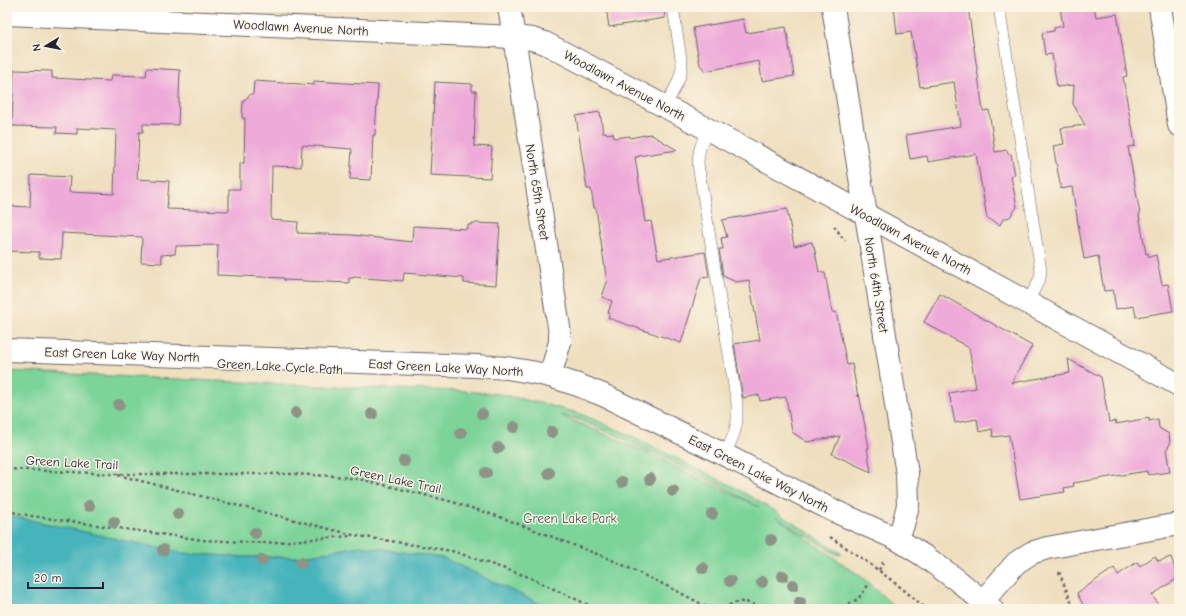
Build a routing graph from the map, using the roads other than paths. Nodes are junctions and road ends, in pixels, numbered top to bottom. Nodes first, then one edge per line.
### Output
1 (509, 7) edge
2 (673, 7) edge
3 (833, 7) edge
4 (999, 7) edge
5 (1160, 7) edge
6 (7, 14) edge
7 (514, 37) junction
8 (665, 106) junction
9 (1179, 125) edge
10 (708, 129) junction
11 (866, 215) junction
12 (1028, 302) junction
13 (7, 350) edge
14 (550, 376) junction
15 (1179, 385) edge
16 (725, 455) junction
17 (1179, 524) edge
18 (896, 539) junction
19 (988, 605) edge

1 - 7 main road, North 65th Street
2 - 8 lane
3 - 11 main road, North 64th Street
4 - 12 lane
5 - 9 main road
6 - 7 main road, Woodlawn Avenue North
7 - 8 main road, Woodlawn Avenue North
7 - 14 main road, North 65th Street
8 - 10 main road, Woodlawn Avenue North
10 - 11 main road, Woodlawn Avenue North
10 - 16 lane
11 - 12 main road, Woodlawn Avenue North
11 - 18 main road, North 64th Street
12 - 15 main road, Woodlawn Avenue North
13 - 14 main road, East Green Lake Way North
14 - 16 main road, East Green Lake Way North
16 - 18 main road, East Green Lake Way North
17 - 19 main road
18 - 19 main road, East Green Lake Way North

